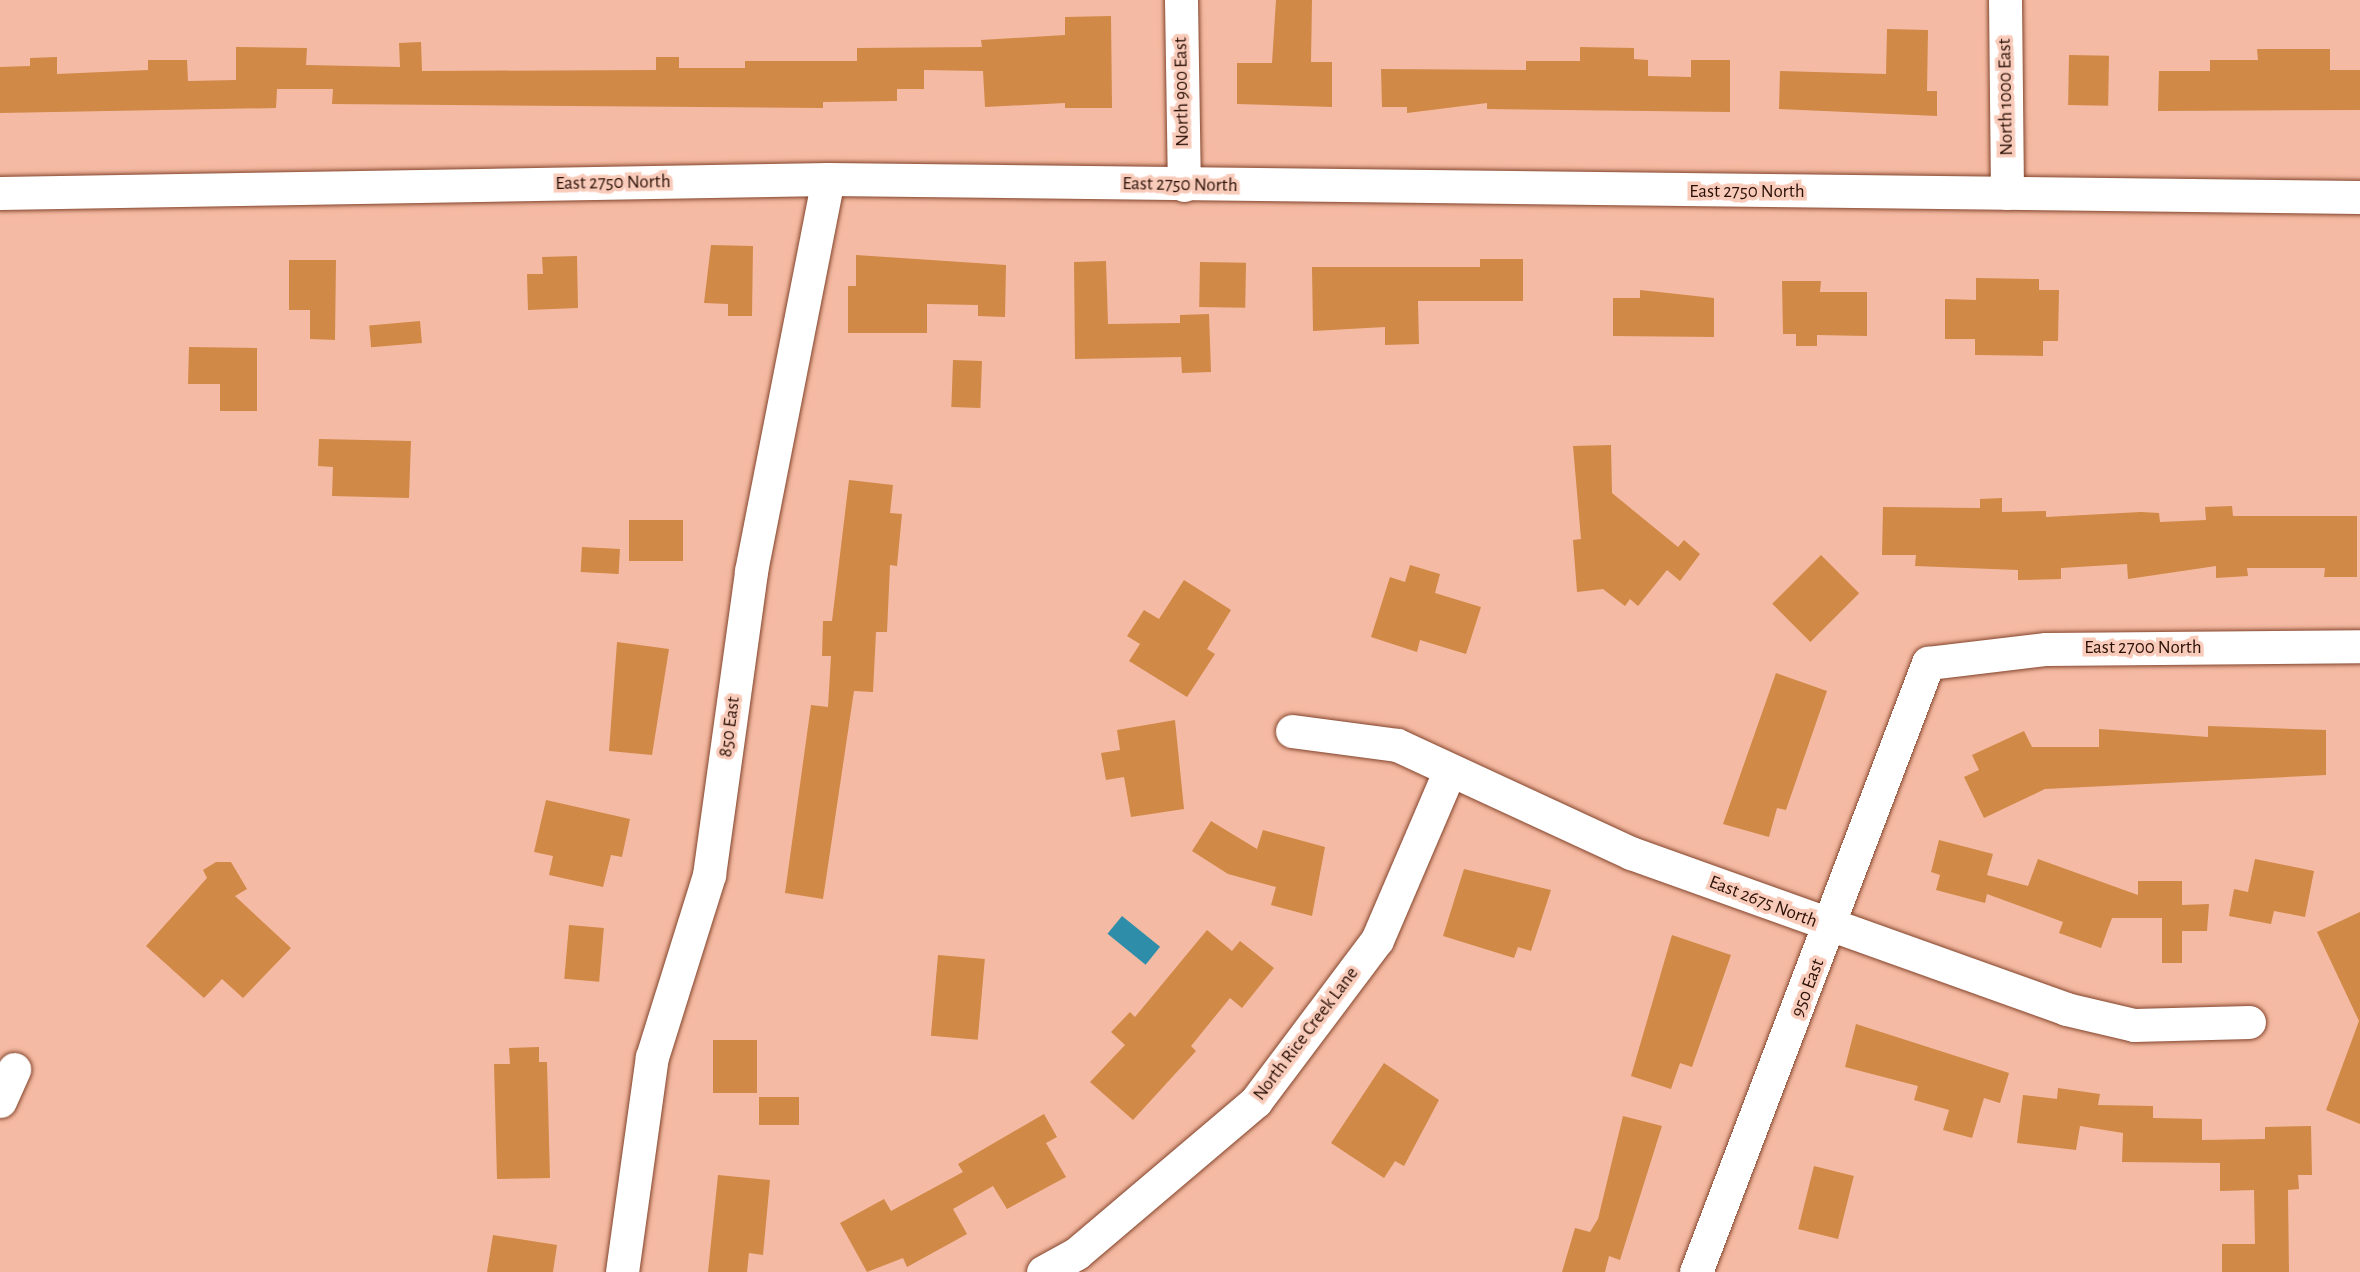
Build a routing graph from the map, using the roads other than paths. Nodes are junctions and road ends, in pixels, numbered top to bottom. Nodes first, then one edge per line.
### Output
1 (1181, 0) edge
2 (2005, 0) edge
3 (828, 180) junction
4 (1184, 185) junction
5 (0, 193) edge
6 (2007, 193) junction
7 (2360, 197) edge
8 (2360, 646) edge
9 (1928, 663) joint
10 (1292, 731) dead end
11 (1449, 772) junction
12 (1831, 928) junction
13 (2249, 1022) dead end
14 (14, 1069) dead end
15 (0, 1101) edge
16 (622, 1272) edge
17 (1043, 1272) edge
18 (1696, 1272) edge

1 - 4 street, North 900 East
2 - 6 street, North 1000 East
3 - 4 street, East 2750 North
3 - 5 street, East 2750 North
3 - 16 street, 850 East
4 - 6 street, East 2750 North
6 - 7 street, East 2750 North
8 - 9 street, East 2700 North
9 - 12 street, 950 East
10 - 11 street, East 2675 North
11 - 12 street, East 2675 North
11 - 17 street, North Rice Creek Lane
12 - 13 street, East 2675 North
12 - 18 street, 950 East
14 - 15 street

